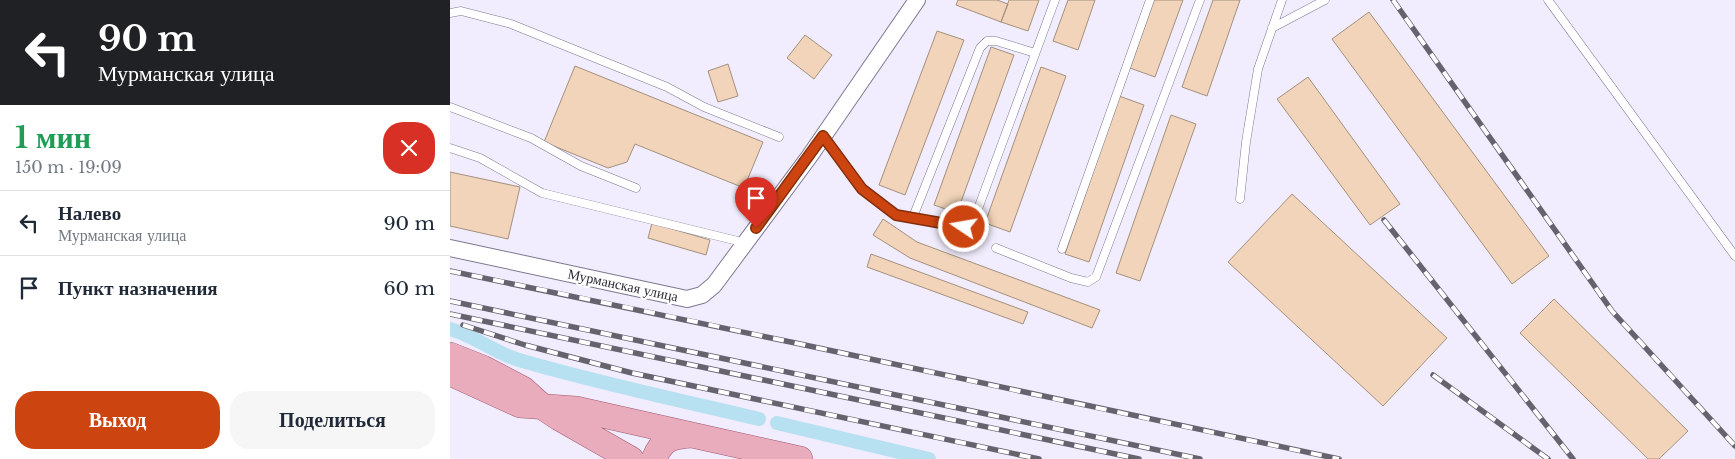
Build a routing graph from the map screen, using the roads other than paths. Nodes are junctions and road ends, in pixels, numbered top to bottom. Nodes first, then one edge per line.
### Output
1 (917, 0) edge
2 (1055, 0) edge
3 (1150, 0) edge
4 (1200, 0) edge
5 (1282, 0) edge
6 (1325, 0) edge
7 (1548, 0) edge
8 (450, 13) edge
9 (1272, 28) junction
10 (1035, 53) junction
11 (450, 107) edge
12 (823, 136) junction
13 (779, 137) dead end
14 (450, 148) edge
15 (636, 188) dead end
16 (1240, 199) dead end
17 (913, 217) junction
18 (746, 243) junction
19 (450, 248) edge
20 (996, 248) dead end
21 (1062, 249) dead end
22 (1735, 256) edge
23 (450, 355) edge
24 (450, 374) edge
25 (544, 408) junction
26 (692, 435) junction
27 (786, 457) edge
28 (631, 459) edge
29 (654, 459) edge

1 - 12 street, Мурманская улица
2 - 10 lane
3 - 21 lane
4 - 20 lane
5 - 9 lane
6 - 9 lane
7 - 22 lane
8 - 13 lane
9 - 16 lane
10 - 17 lane
10 - 17 lane
11 - 15 lane
12 - 17 lane
12 - 18 street, Мурманская улица
14 - 18 lane
18 - 19 street, Мурманская улица
23 - 25 main road
24 - 25 main road
25 - 26 main road
25 - 28 main road
26 - 27 main road
26 - 29 main road

